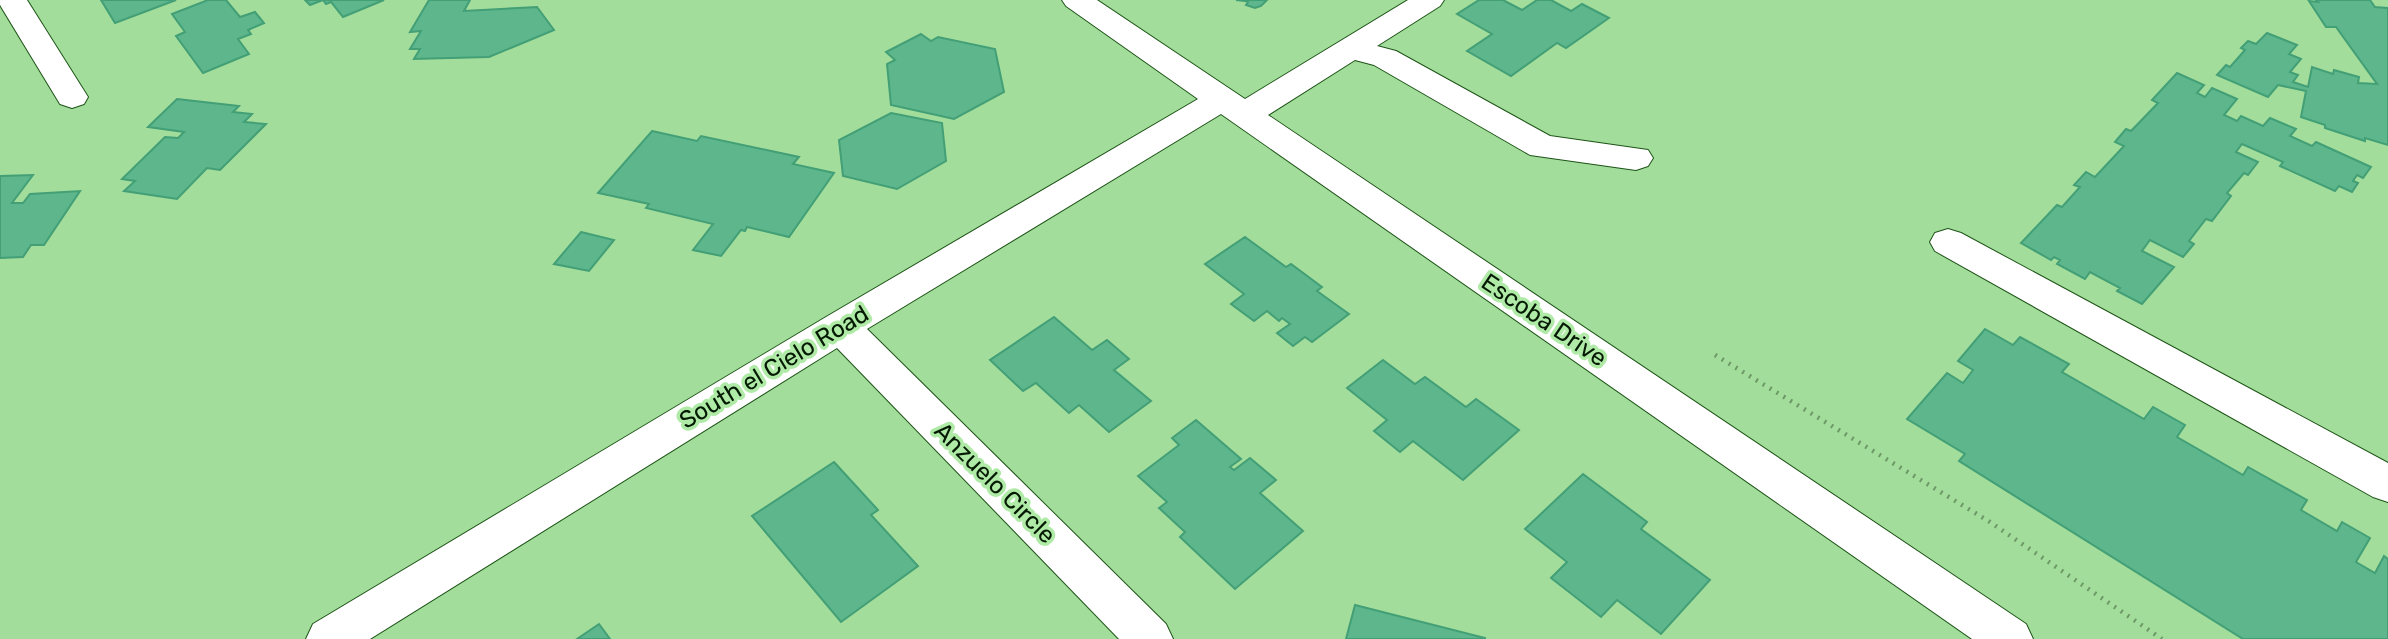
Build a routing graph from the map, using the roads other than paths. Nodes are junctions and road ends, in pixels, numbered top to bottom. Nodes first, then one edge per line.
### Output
1 (12, 0) edge
2 (1077, 0) edge
3 (1429, 0) edge
4 (1349, 49) junction
5 (72, 97) dead end
6 (1233, 107) junction
7 (1636, 158) dead end
8 (1948, 242) dead end
9 (840, 327) junction
10 (2388, 484) edge
11 (338, 637) edge
12 (1150, 639) edge
13 (2010, 639) edge

1 - 5 street
2 - 6 street, Escoba Drive
3 - 4 street, South el Cielo Road
4 - 6 street, South el Cielo Road
4 - 7 street
6 - 9 street, South el Cielo Road
6 - 13 street, Escoba Drive
8 - 10 street
9 - 11 street, South el Cielo Road
9 - 12 street, Anzuelo Circle

